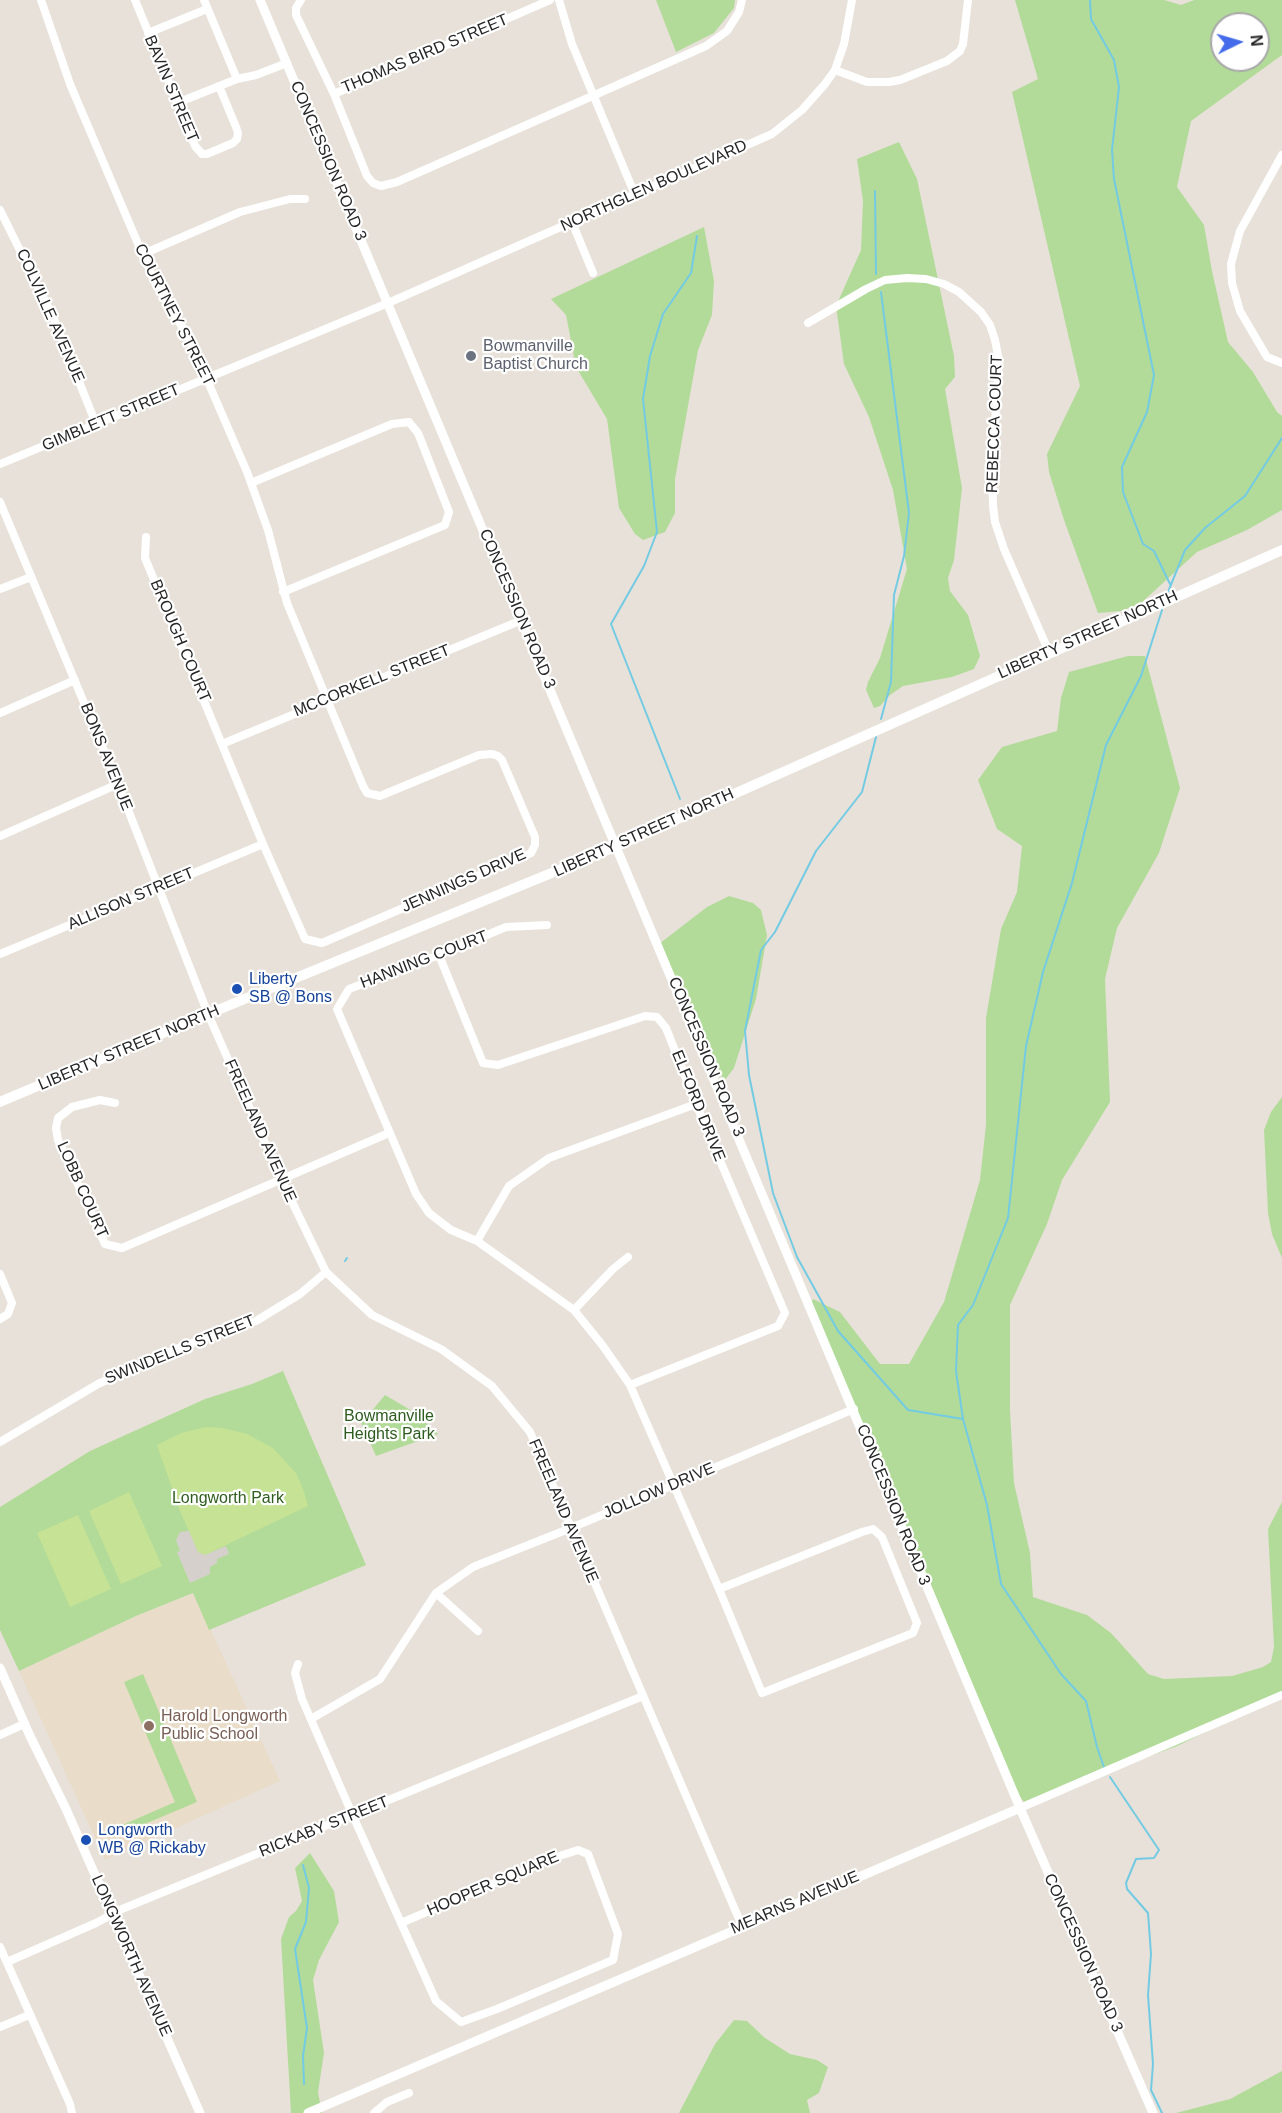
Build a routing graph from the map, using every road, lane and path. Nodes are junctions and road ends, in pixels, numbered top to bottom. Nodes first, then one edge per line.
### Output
1 (41, 0) edge
2 (135, 0) edge
3 (204, 0) edge
4 (260, 0) edge
5 (301, 0) edge
6 (550, 0) edge
7 (559, 0) edge
8 (742, 0) edge
9 (852, 0) edge
10 (968, 0) edge
11 (207, 9) junction
12 (148, 33) junction
13 (287, 63) junction
14 (835, 70) junction
15 (237, 79) junction
16 (219, 86) junction
17 (334, 94) junction
18 (594, 95) junction
19 (177, 103) junction
20 (1282, 155) edge
21 (635, 195) junction
22 (304, 199) dead end
23 (0, 210) edge
24 (573, 222) junction
25 (143, 254) junction
26 (593, 273) dead end
27 (388, 303) junction
28 (808, 323) dead end
29 (1282, 363) edge
30 (207, 378) junction
31 (96, 424) junction
32 (0, 464) edge
33 (251, 483) junction
34 (0, 502) edge
35 (146, 537) dead end
36 (1282, 550) edge
37 (31, 576) junction
38 (0, 589) edge
39 (283, 592) junction
40 (522, 620) junction
41 (1049, 652) junction
42 (75, 680) junction
43 (326, 700) junction
44 (0, 713) edge
45 (222, 744) junction
46 (118, 784) junction
47 (0, 837) edge
48 (263, 844) junction
49 (617, 846) junction
50 (158, 888) junction
51 (547, 925) dead end
52 (0, 954) edge
53 (439, 955) junction
54 (208, 1014) junction
55 (0, 1102) edge
56 (115, 1103) dead end
57 (696, 1104) junction
58 (389, 1133) junction
59 (280, 1179) junction
60 (477, 1241) junction
61 (628, 1257) dead end
62 (326, 1272) junction
63 (0, 1274) edge
64 (574, 1310) junction
65 (0, 1319) edge
66 (630, 1385) junction
67 (854, 1409) junction
68 (0, 1442) edge
69 (672, 1485) junction
70 (571, 1528) junction
71 (719, 1590) junction
72 (436, 1593) junction
73 (478, 1631) dead end
74 (298, 1664) dead end
75 (0, 1668) edge
76 (1282, 1695) edge
77 (643, 1696) junction
78 (311, 1719) junction
79 (24, 1724) junction
80 (0, 1735) edge
81 (1020, 1808) junction
82 (352, 1816) junction
83 (112, 1913) junction
84 (401, 1923) junction
85 (742, 1926) junction
86 (0, 1947) edge
87 (7, 1962) junction
88 (29, 2015) junction
89 (0, 2028) edge
90 (409, 2093) dead end
91 (72, 2113) edge
92 (200, 2113) edge
93 (309, 2113) edge
94 (374, 2113) edge
95 (1153, 2113) edge

1 - 25 street, COURTNEY STREET
2 - 12 street, BAVIN STREET
3 - 11 street
4 - 13 street, CONCESSION ROAD 3
5 - 17 street
6 - 17 street, THOMAS BIRD STREET
7 - 18 street
8 - 18 street
9 - 14 street, NORTHGLEN BOULEVARD
10 - 14 street
11 - 12 street
11 - 15 street
12 - 19 street, BAVIN STREET
13 - 15 street
13 - 27 street, CONCESSION ROAD 3
14 - 21 street, NORTHGLEN BOULEVARD
15 - 16 street
16 - 19 street
16 - 19 street, BAVIN STREET
17 - 18 street
18 - 21 street
20 - 29 street
21 - 24 street, NORTHGLEN BOULEVARD
22 - 25 street
23 - 31 street, COLVILLE AVENUE
24 - 26 street
24 - 27 street, NORTHGLEN BOULEVARD
25 - 30 street, COURTNEY STREET
27 - 30 street, GIMBLETT STREET
27 - 40 street, CONCESSION ROAD 3
28 - 41 street, REBECCA COURT
30 - 31 street, GIMBLETT STREET
30 - 33 street, COURTNEY STREET
31 - 32 street, GIMBLETT STREET
33 - 39 street, COURTNEY STREET
33 - 39 street
34 - 37 street, BONS AVENUE
35 - 45 street, BROUGH COURT
36 - 41 main road, LIBERTY STREET NORTH
37 - 38 street
37 - 42 street, BONS AVENUE
39 - 43 street, COURTNEY STREET
40 - 43 street, MCCORKELL STREET
40 - 49 street, CONCESSION ROAD 3
41 - 49 main road, LIBERTY STREET NORTH
42 - 44 street
42 - 46 street, BONS AVENUE
43 - 45 street, MCCORKELL STREET
43 - 48 street, JENNINGS DRIVE
45 - 48 street, JENNINGS DRIVE
46 - 47 street
46 - 50 street, BONS AVENUE
48 - 50 street, ALLISON STREET
49 - 54 main road, LIBERTY STREET NORTH
49 - 67 street, CONCESSION ROAD 3
50 - 52 street, ALLISON STREET
50 - 54 street, BONS AVENUE
51 - 53 street, HANNING COURT
53 - 57 street, ELFORD DRIVE
53 - 58 street, HANNING COURT
54 - 55 main road, LIBERTY STREET NORTH
54 - 59 street, FREELAND AVENUE
56 - 59 street, LOBB COURT
57 - 60 street
57 - 66 street, ELFORD DRIVE
58 - 59 street
58 - 60 street
59 - 62 street, FREELAND AVENUE
60 - 64 street
61 - 64 street
62 - 68 street, SWINDELLS STREET
62 - 70 street, FREELAND AVENUE
63 - 65 street
64 - 66 street
66 - 69 street
67 - 69 street, JOLLOW DRIVE
67 - 81 street, CONCESSION ROAD 3
69 - 70 street, JOLLOW DRIVE
69 - 71 street
70 - 72 street, JOLLOW DRIVE
70 - 77 street, FREELAND AVENUE
71 - 71 street
72 - 73 street
72 - 78 street, JOLLOW DRIVE
74 - 78 street, HOOPER SQUARE
75 - 79 street, LONGWORTH AVENUE
76 - 81 street, MEARNS AVENUE
77 - 82 street, RICKABY STREET
77 - 85 street, FREELAND AVENUE
78 - 82 street, HOOPER SQUARE
79 - 80 street
79 - 83 street, LONGWORTH AVENUE
81 - 85 street, MEARNS AVENUE
81 - 95 street, CONCESSION ROAD 3
82 - 83 street, RICKABY STREET
82 - 84 street, HOOPER SQUARE
83 - 87 street, RICKABY STREET
83 - 92 street, LONGWORTH AVENUE
84 - 84 street, HOOPER SQUARE
85 - 93 street, MEARNS AVENUE
86 - 87 street
87 - 88 street
88 - 89 street
88 - 91 street
90 - 94 street

